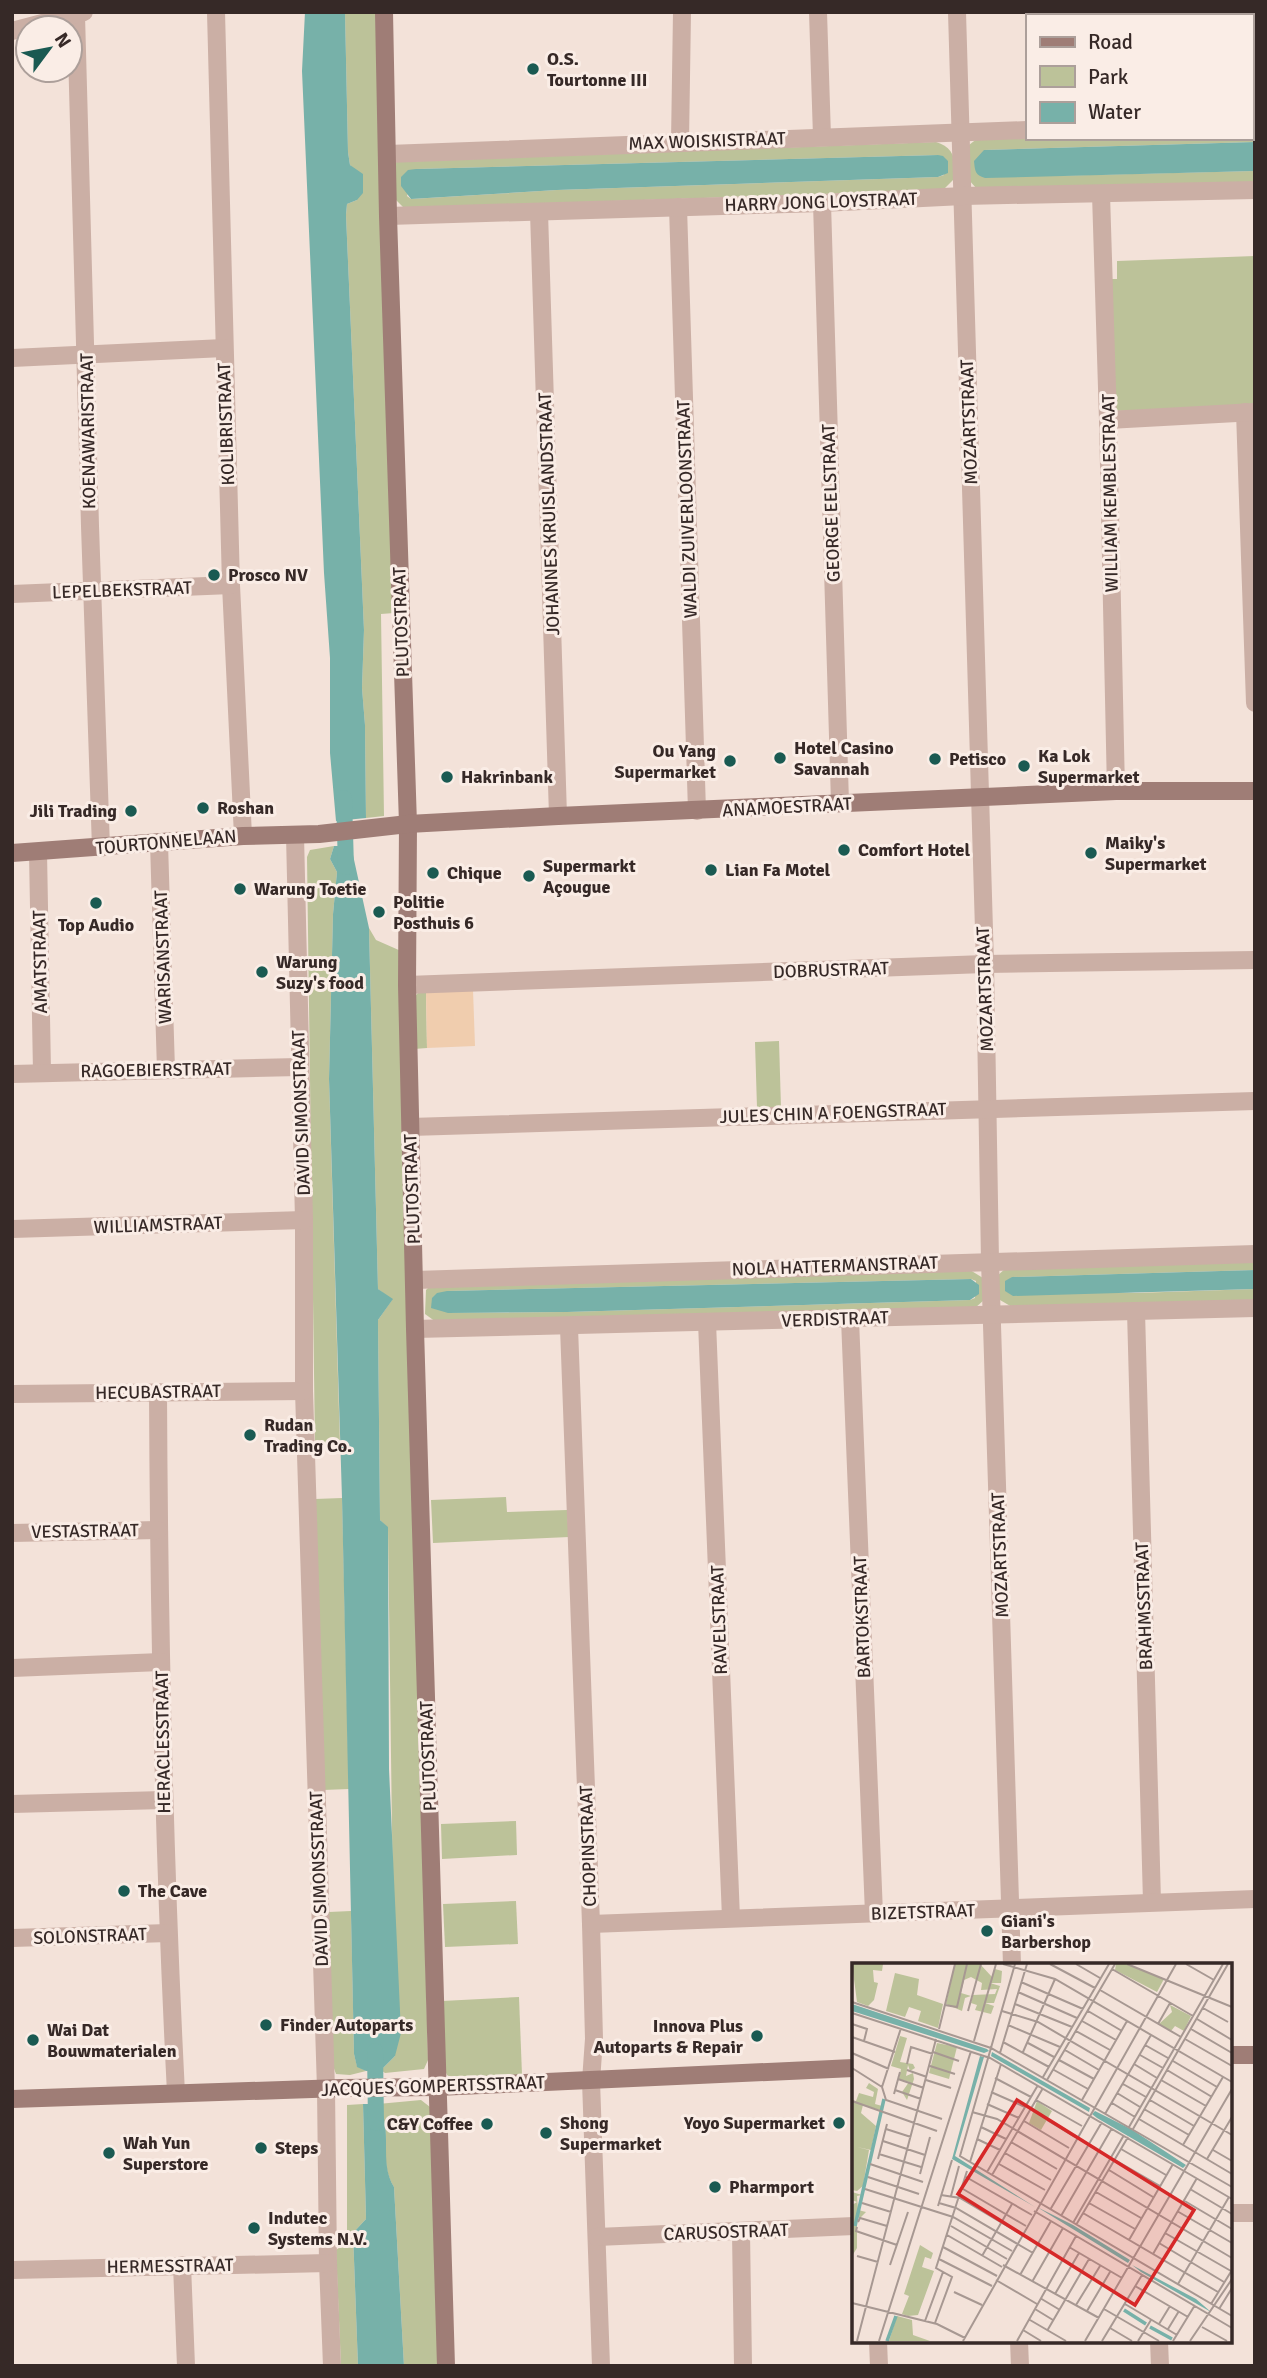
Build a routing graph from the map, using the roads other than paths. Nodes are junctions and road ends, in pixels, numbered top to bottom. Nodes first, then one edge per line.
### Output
1 (216, 12) edge
2 (384, 12) edge
3 (682, 12) edge
4 (818, 12) edge
5 (957, 12) edge
6 (80, 13) edge
7 (12, 31) edge
8 (1026, 130) edge
9 (960, 132) junction
10 (822, 137) junction
11 (680, 142) junction
12 (388, 154) junction
13 (1255, 190) edge
14 (1101, 194) junction
15 (962, 196) junction
16 (822, 203) junction
17 (678, 207) junction
18 (539, 212) junction
19 (388, 216) junction
20 (224, 348) junction
21 (86, 354) junction
22 (12, 358) edge
23 (1250, 412) edge
24 (1108, 420) junction
25 (231, 586) junction
26 (92, 591) junction
27 (12, 594) edge
28 (1255, 703) edge
29 (1255, 790) edge
30 (1116, 791) junction
31 (980, 799) junction
32 (840, 803) junction
33 (697, 811) junction
34 (558, 816) junction
35 (408, 824) junction
36 (319, 834) joint
37 (295, 835) junction
38 (243, 836) junction
39 (159, 843) junction
40 (101, 848) junction
41 (38, 852) junction
42 (12, 853) edge
43 (1255, 960) edge
44 (985, 964) junction
45 (407, 985) junction
46 (299, 1067) junction
47 (166, 1070) junction
48 (42, 1072) junction
49 (12, 1074) edge
50 (1255, 1101) edge
51 (988, 1108) junction
52 (411, 1127) junction
53 (304, 1220) junction
54 (12, 1229) edge
55 (1255, 1254) edge
56 (990, 1261) junction
57 (415, 1280) junction
58 (1255, 1308) edge
59 (1136, 1311) junction
60 (992, 1313) junction
61 (850, 1319) junction
62 (707, 1322) junction
63 (569, 1327) junction
64 (415, 1329) junction
65 (304, 1391) junction
66 (158, 1392) junction
67 (12, 1395) edge
68 (158, 1530) junction
69 (12, 1533) edge
70 (161, 1662) junction
71 (12, 1668) edge
72 (164, 1800) junction
73 (12, 1804) edge
74 (1255, 1899) edge
75 (1152, 1902) junction
76 (1012, 1909) junction
77 (874, 1914) junction
78 (731, 1918) junction
79 (591, 1924) junction
80 (168, 1933) junction
81 (12, 1938) edge
82 (1012, 1963) edge
83 (1255, 2054) edge
84 (1232, 2055) edge
85 (852, 2068) edge
86 (591, 2081) junction
87 (429, 2087) junction
88 (334, 2088) junction
89 (176, 2093) junction
90 (12, 2099) edge
91 (1255, 2213) edge
92 (1232, 2214) edge
93 (852, 2226) edge
94 (741, 2232) junction
95 (597, 2237) junction
96 (328, 2263) junction
97 (182, 2265) junction
98 (12, 2270) edge
99 (878, 2343) edge
100 (1019, 2343) edge
101 (1159, 2343) edge
102 (186, 2366) edge
103 (331, 2366) edge
104 (446, 2366) edge
105 (601, 2366) edge
106 (743, 2366) edge
107 (879, 2366) edge
108 (1020, 2366) edge
109 (1160, 2366) edge

1 - 20 street, KOLIBRISTRAAT
2 - 12 street, PLUTOSTRAAT
3 - 11 street
4 - 10 street
5 - 9 street, MOZARTSTRAAT
6 - 7 street
6 - 21 street, KOENAWARISTRAAT
8 - 9 street, MAX WOISKISTRAAT
9 - 10 street, MAX WOISKISTRAAT
9 - 15 street, MOZARTSTRAAT
10 - 11 street, MAX WOISKISTRAAT
11 - 12 street, MAX WOISKISTRAAT
12 - 19 street, PLUTOSTRAAT
13 - 14 street, HARRY JONG LOYSTRAAT
14 - 15 street, HARRY JONG LOYSTRAAT
14 - 24 street, WILLIAM KEMBLESTRAAT
15 - 16 street, HARRY JONG LOYSTRAAT
15 - 31 street, MOZARTSTRAAT
16 - 17 street, HARRY JONG LOYSTRAAT
16 - 32 street, GEORGE EELSTRAAT
17 - 18 street, HARRY JONG LOYSTRAAT
17 - 33 street, WALDI ZUIVERLOONSTRAAT
18 - 19 street, HARRY JONG LOYSTRAAT
18 - 34 street, JOHANNES KRUISLANDSTRAAT
19 - 35 street, PLUTOSTRAAT
20 - 21 street
20 - 25 street, KOLIBRISTRAAT
21 - 22 street
21 - 26 street, KOENAWARISTRAAT
23 - 24 street
23 - 28 street
24 - 30 street, WILLIAM KEMBLESTRAAT
25 - 26 street, LEPELBEKSTRAAT
25 - 38 street, KOLIBRISTRAAT
26 - 27 street, LEPELBEKSTRAAT
26 - 40 street, KOENAWARISTRAAT
29 - 30 street, ANAMOESTRAAT
30 - 31 street, ANAMOESTRAAT
31 - 32 street, ANAMOESTRAAT
31 - 44 street, MOZARTSTRAAT
32 - 33 street, ANAMOESTRAAT
33 - 34 street, ANAMOESTRAAT
34 - 35 street, ANAMOESTRAAT
35 - 36 street, ANAMOESTRAAT
35 - 45 street, PLUTOSTRAAT
36 - 37 street, TOURTONNELAAN
37 - 38 street, TOURTONNELAAN
37 - 46 street, DAVID SIMONSTRAAT
38 - 39 street, TOURTONNELAAN
39 - 40 street, TOURTONNELAAN
39 - 47 street, WARISANSTRAAT
40 - 41 street, TOURTONNELAAN
41 - 42 street, TOURTONNELAAN
41 - 48 street, AMATSTRAAT
43 - 44 street, DOBRUSTRAAT
44 - 45 street, DOBRUSTRAAT
44 - 51 street, MOZARTSTRAAT
45 - 52 street, PLUTOSTRAAT
46 - 47 street, RAGOEBIERSTRAAT
46 - 53 street, DAVID SIMONSTRAAT
47 - 48 street, RAGOEBIERSTRAAT
48 - 49 street, RAGOEBIERSTRAAT
50 - 51 street, JULES CHIN A FOENGSTRAAT
51 - 52 street, JULES CHIN A FOENGSTRAAT
51 - 56 street, MOZARTSTRAAT
52 - 57 street, PLUTOSTRAAT
53 - 54 street, WILLIAMSTRAAT
53 - 65 street, DAVID SIMONSTRAAT
55 - 56 street, NOLA HATTERMANSTRAAT
56 - 57 street, NOLA HATTERMANSTRAAT
56 - 60 street, MOZARTSTRAAT
57 - 64 street, PLUTOSTRAAT
58 - 59 street, VERDISTRAAT
59 - 60 street, VERDISTRAAT
59 - 75 street, BRAHMSSTRAAT
60 - 61 street, VERDISTRAAT
60 - 76 street, MOZARTSTRAAT
61 - 62 street, VERDISTRAAT
61 - 77 street, BARTOKSTRAAT
62 - 63 street, VERDISTRAAT
62 - 78 street, RAVELSTRAAT
63 - 64 street, VERDISTRAAT
63 - 79 street, CHOPINSTRAAT
64 - 87 street, PLUTOSTRAAT
65 - 66 street, HECUBASTRAAT
65 - 88 street, DAVID SIMONSSTRAAT
66 - 67 street, HECUBASTRAAT
66 - 68 street, HERACLESSTRAAT
68 - 69 street, VESTASTRAAT
68 - 70 street, HERACLESSTRAAT
70 - 71 street
70 - 72 street, HERACLESSTRAAT
72 - 73 street
72 - 80 street, HERACLESSTRAAT
74 - 75 street, BIZETSTRAAT
75 - 76 street, BIZETSTRAAT
76 - 77 street, BIZETSTRAAT
76 - 82 street, MOZARTSTRAAT
77 - 78 street, BIZETSTRAAT
78 - 79 street, BIZETSTRAAT
79 - 86 street, CHOPINSTRAAT
80 - 81 street, SOLONSTRAAT
80 - 89 street, HERACLESSTRAAT
83 - 84 street
85 - 86 street, JACQUES GOMPERTSSTRAAT
86 - 87 street, JACQUES GOMPERTSSTRAAT
86 - 95 street, CHOPINSTRAAT
87 - 88 street, JACQUES GOMPERTSSTRAAT
87 - 104 street, PLUTOSTRAAT
88 - 89 street, JACQUES GOMPERTSSTRAAT
88 - 96 street, DAVID SIMONSSTRAAT
89 - 90 street, JACQUES GOMPERTSSTRAAT
91 - 92 street
93 - 94 street, CARUSOSTRAAT
94 - 95 street, CARUSOSTRAAT
94 - 106 street
95 - 105 street, CHOPINSTRAAT
96 - 97 street, HERMESSTRAAT
96 - 103 street, DAVID SIMONSSTRAAT
97 - 98 street, HERMESSTRAAT
97 - 102 street
99 - 107 street
100 - 108 street
101 - 109 street

